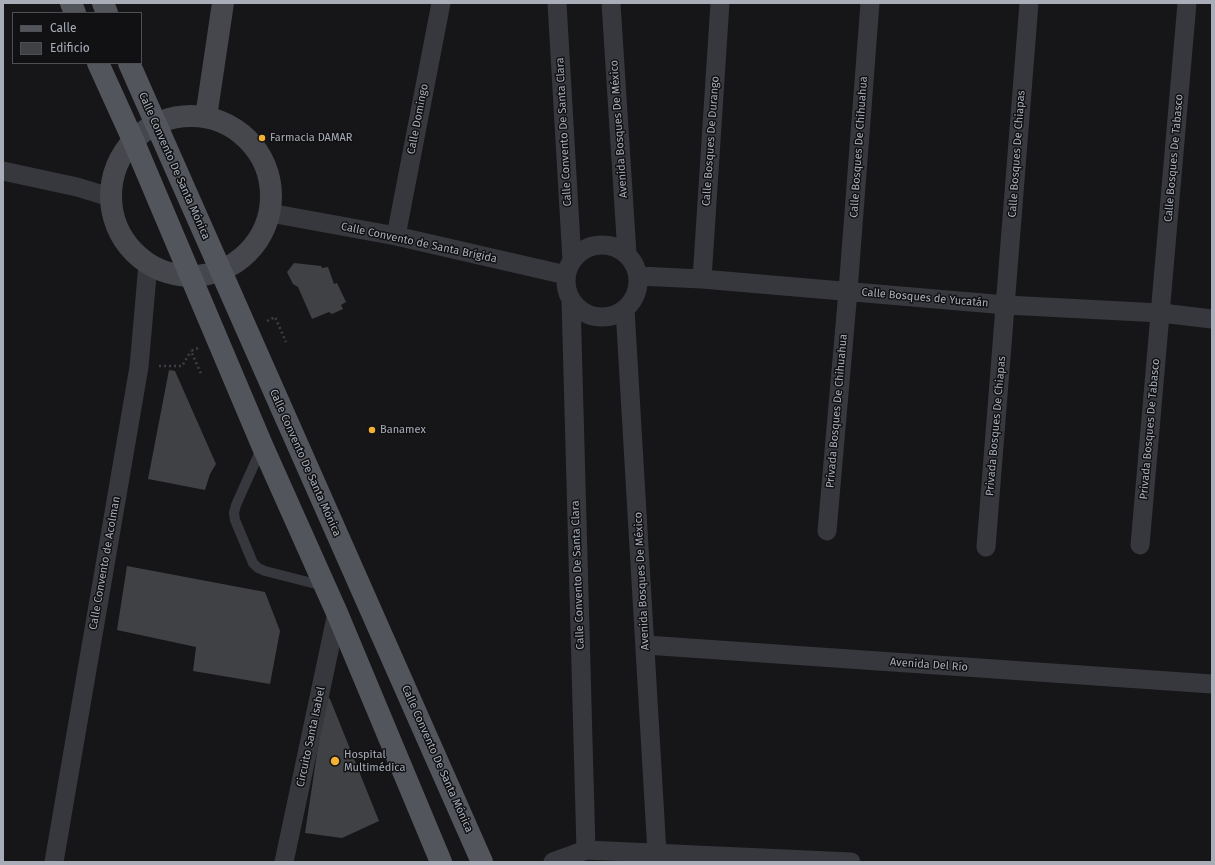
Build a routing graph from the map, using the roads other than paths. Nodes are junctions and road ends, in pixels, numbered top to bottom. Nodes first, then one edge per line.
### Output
1 (71, 3) edge
2 (223, 3) edge
3 (441, 3) edge
4 (557, 3) edge
5 (611, 3) edge
6 (720, 3) edge
7 (870, 3) edge
8 (1029, 3) edge
9 (1187, 3) edge
10 (76, 12) edge
11 (98, 64) edge
12 (129, 64) edge
13 (206, 117) junction
14 (155, 124) junction
15 (133, 140) junction
16 (3, 171) edge
17 (110, 197) junction
18 (270, 213) junction
19 (396, 236) junction
20 (627, 254) junction
21 (148, 264) junction
22 (569, 268) junction
23 (221, 271) junction
24 (639, 276) junction
25 (191, 277) junction
26 (702, 279) junction
27 (848, 291) junction
28 (571, 300) junction
29 (1006, 305) junction
30 (625, 309) junction
31 (1161, 313) junction
32 (1212, 318) edge
33 (262, 445) junction
34 (827, 531) dead end
35 (1140, 545) dead end
36 (986, 547) dead end
37 (326, 586) junction
38 (337, 613) junction
39 (646, 645) junction
40 (1212, 684) edge
41 (586, 850) junction
42 (658, 853) junction
43 (54, 862) edge
44 (284, 862) edge
45 (441, 862) edge
46 (482, 862) edge
47 (553, 862) edge
48 (851, 862) edge

1 - 10 main road
2 - 13 street
3 - 19 street, Calle Domingo
4 - 22 street, Calle Convento De Santa Clara
5 - 20 street, Avenida Bosques De México
6 - 26 street, Calle Bosques De Durango
7 - 27 street, Calle Bosques De Chihuahua
8 - 29 street, Calle Bosques De Chiapas
9 - 31 street, Calle Bosques De Tabasco
11 - 15 main road
12 - 14 main road, Calle Convento De Santa Mónica
13 - 14 street
13 - 18 street
14 - 15 street
14 - 23 main road, Calle Convento De Santa Mónica
15 - 17 street
15 - 25 main road
16 - 17 street
17 - 21 street
18 - 19 street, Calle Convento de Santa Brígida
18 - 23 street
19 - 22 street, Calle Convento de Santa Brígida
20 - 22 street
20 - 24 street
21 - 25 street
21 - 43 street, Calle Convento de Acolman
22 - 28 street
23 - 25 street
23 - 46 main road, Calle Convento De Santa Mónica
24 - 26 street, Calle Bosques de Yucatán
24 - 30 street
25 - 33 main road
26 - 27 street, Calle Bosques de Yucatán
27 - 29 street, Calle Bosques de Yucatán
27 - 34 street, Privada Bosques De Chihuahua
28 - 30 street
28 - 41 street, Calle Convento De Santa Clara
29 - 31 street, Calle Bosques de Yucatán
29 - 36 street, Privada Bosques De Chiapas
30 - 39 street, Avenida Bosques De México
31 - 32 street, Calle Bosques de Yucatán
31 - 35 street, Privada Bosques De Tabasco
33 - 37 main road
33 - 37 lane
37 - 38 main road
38 - 44 street, Circuito Santa Isabel
38 - 45 main road
39 - 40 street, Avenida Del Río
39 - 42 street, Avenida Bosques De México
41 - 42 street
41 - 47 street
42 - 48 street

